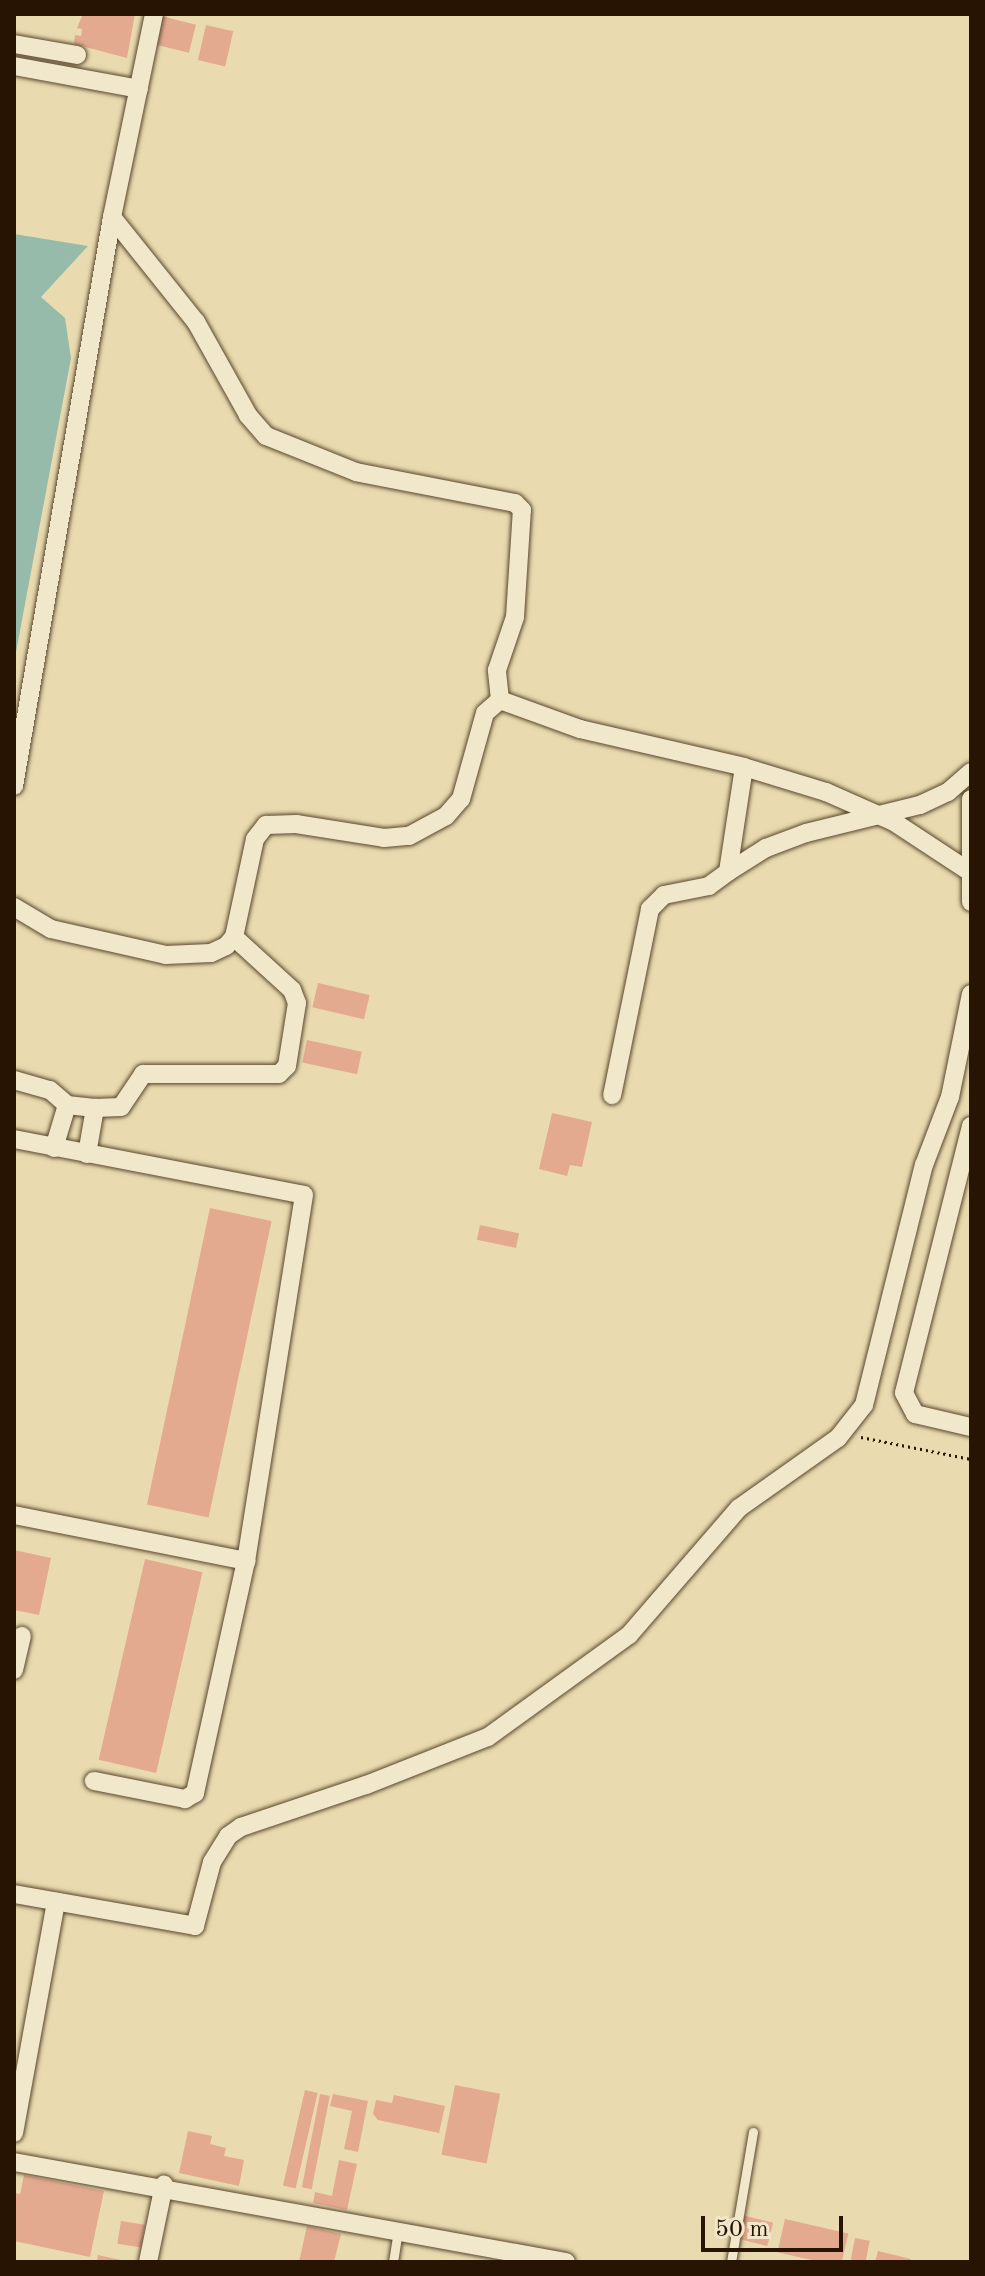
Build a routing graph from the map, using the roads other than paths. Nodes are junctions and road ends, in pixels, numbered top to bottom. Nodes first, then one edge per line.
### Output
1 (154, 14) edge
2 (14, 44) edge
3 (77, 55) dead end
4 (14, 66) edge
5 (139, 89) junction
6 (112, 217) junction
7 (500, 700) junction
8 (17, 755) edge
9 (744, 767) junction
10 (971, 772) edge
11 (14, 786) edge
12 (971, 799) edge
13 (883, 816) junction
14 (728, 872) junction
15 (970, 872) edge
16 (971, 902) edge
17 (14, 907) edge
18 (234, 937) junction
19 (971, 994) edge
20 (14, 1080) edge
21 (612, 1095) dead end
22 (67, 1105) junction
23 (95, 1108) junction
24 (971, 1126) edge
25 (14, 1139) edge
26 (54, 1148) junction
27 (87, 1154) junction
28 (971, 1427) edge
29 (14, 1515) edge
30 (246, 1561) junction
31 (22, 1636) dead end
32 (14, 1670) edge
33 (94, 1781) dead end
34 (14, 1894) edge
35 (56, 1902) junction
36 (753, 2132) dead end
37 (14, 2133) edge
38 (14, 2162) edge
39 (164, 2185) junction
40 (398, 2229) junction
41 (516, 2257) edge
42 (148, 2262) edge
43 (393, 2262) edge
44 (566, 2262) edge
45 (731, 2262) edge

1 - 5 street
2 - 3 street
4 - 5 street
5 - 6 street
6 - 7 street
6 - 8 street
7 - 9 street
7 - 18 street
8 - 11 street
9 - 13 street
9 - 14 street
10 - 13 street
12 - 15 street
13 - 14 street
13 - 15 street
14 - 21 street
15 - 16 street
17 - 18 street
18 - 23 street
19 - 35 street
20 - 22 street
22 - 23 street
22 - 26 street
23 - 27 street
24 - 28 street
25 - 26 street
26 - 27 street
27 - 30 street
29 - 30 street
30 - 33 street
31 - 32 street
34 - 35 street
35 - 37 street
36 - 45 lane
38 - 39 street
39 - 40 street
39 - 42 street
40 - 41 street
40 - 43 lane
41 - 44 street

